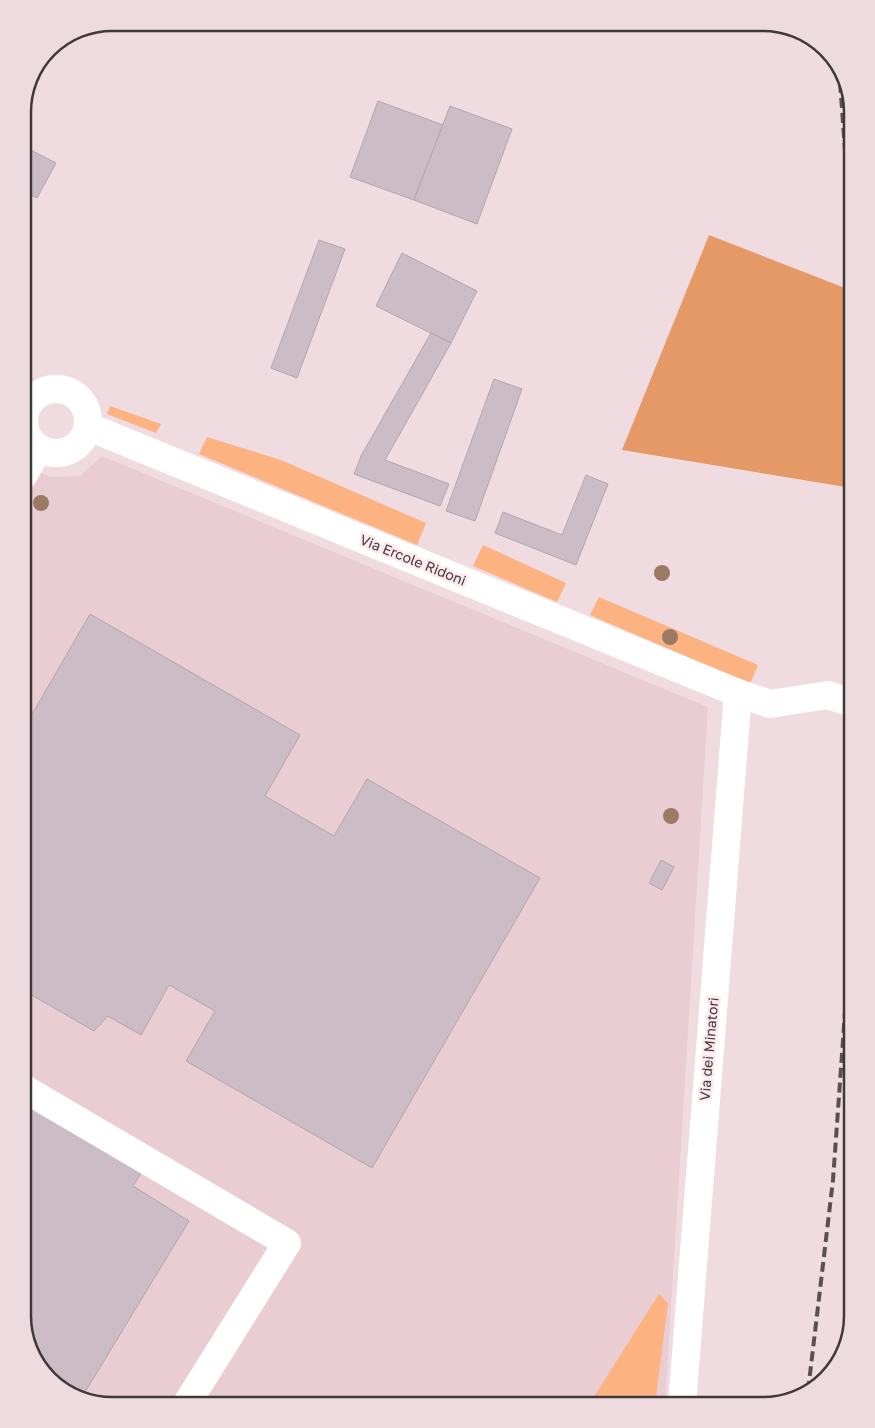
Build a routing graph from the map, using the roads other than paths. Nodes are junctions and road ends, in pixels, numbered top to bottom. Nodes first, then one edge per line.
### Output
1 (31, 400) edge
2 (89, 427) junction
3 (31, 441) edge
4 (39, 448) junction
5 (31, 462) edge
6 (738, 693) junction
7 (844, 700) edge
8 (31, 1093) edge
9 (191, 1397) edge
10 (683, 1397) edge

1 - 2 street
2 - 4 street
2 - 6 street, Via Ercole Ridoni
3 - 4 street
4 - 5 street
6 - 7 street, Via Ercole Ridoni
6 - 10 street, Via dei Minatori
8 - 9 street

